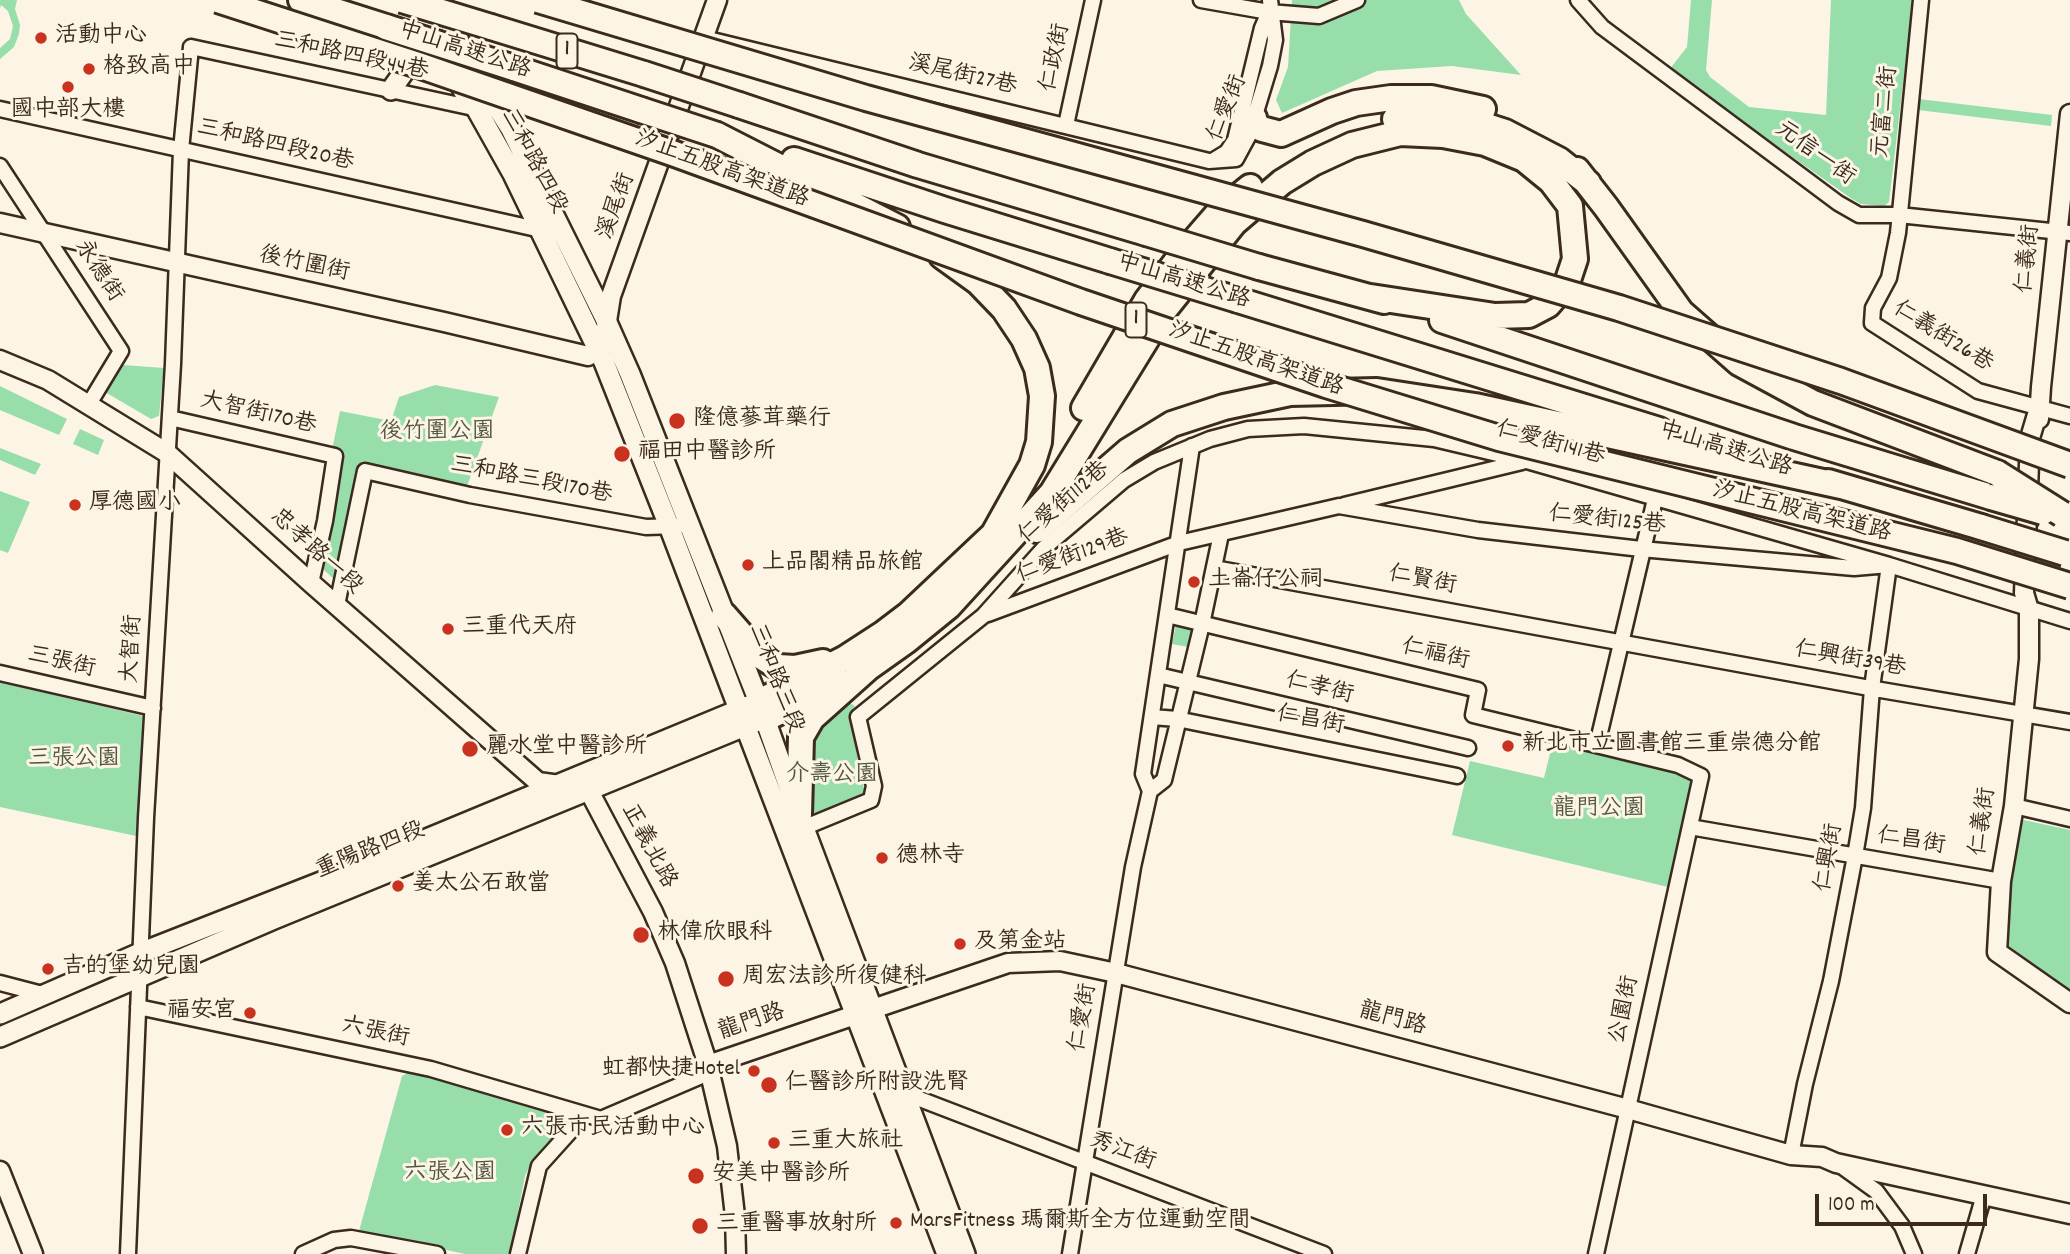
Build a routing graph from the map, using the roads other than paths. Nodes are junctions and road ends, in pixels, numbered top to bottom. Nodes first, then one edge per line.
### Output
1 (218, 0) edge
2 (301, 0) edge
3 (402, 0) edge
4 (416, 0) edge
5 (439, 0) edge
6 (538, 0) edge
7 (717, 0) edge
8 (1093, 0) edge
9 (1201, 0) edge
10 (1357, 0) edge
11 (1578, 0) edge
12 (1921, 0) edge
13 (1270, 6) edge
14 (433, 31) junction
15 (703, 38) junction
16 (191, 47) joint
17 (391, 90) junction
18 (476, 108) junction
19 (0, 109) edge
20 (502, 114) junction
21 (2070, 114) edge
22 (1254, 118) junction
23 (1066, 125) junction
24 (717, 135) junction
25 (181, 150) junction
26 (1209, 161) junction
27 (0, 166) edge
28 (1588, 183) junction
29 (1899, 215) junction
30 (0, 223) edge
31 (541, 230) junction
32 (44, 233) junction
33 (2064, 233) edge
34 (177, 263) junction
35 (1371, 297) junction
36 (1873, 308) joint
37 (606, 320) junction
38 (597, 351) junction
39 (0, 360) edge
40 (89, 404) junction
41 (2039, 408) junction
42 (2070, 416) edge
43 (170, 418) junction
44 (1192, 446) junction
45 (167, 453) junction
46 (1527, 461) junction
47 (2070, 465) edge
48 (1842, 486) junction
49 (1655, 499) junction
50 (1339, 506) junction
51 (2065, 518) edge
52 (690, 525) junction
53 (670, 526) junction
54 (1221, 534) junction
55 (993, 535) junction
56 (1179, 543) junction
57 (1641, 549) junction
58 (2068, 553) edge
59 (1889, 565) junction
60 (1214, 568) junction
61 (311, 583) junction
62 (2070, 586) edge
63 (337, 606) junction
64 (950, 606) junction
65 (2029, 610) junction
66 (724, 615) junction
67 (1167, 615) junction
68 (984, 616) junction
69 (2070, 621) edge
70 (1202, 624) junction
71 (884, 633) junction
72 (1621, 643) junction
73 (868, 668) junction
74 (0, 673) edge
75 (1158, 675) junction
76 (1186, 682) junction
77 (1872, 688) junction
78 (153, 708) junction
79 (752, 714) junction
80 (2023, 714) junction
81 (1152, 717) junction
82 (1177, 719) junction
83 (2070, 722) edge
84 (1597, 745) junction
85 (1468, 748) dead end
86 (1457, 776) dead end
87 (1701, 776) joint
88 (554, 785) junction
89 (588, 789) junction
90 (1150, 791) junction
91 (2014, 806) junction
92 (2070, 819) edge
93 (801, 822) junction
94 (1690, 827) junction
95 (1855, 856) junction
96 (2001, 881) junction
97 (141, 953) junction
98 (1116, 973) junction
99 (139, 976) junction
100 (0, 983) edge
101 (46, 995) junction
102 (2070, 1003) edge
103 (138, 1007) junction
104 (864, 1011) junction
105 (0, 1014) edge
106 (0, 1037) edge
107 (708, 1065) junction
108 (904, 1093) junction
109 (1628, 1109) junction
110 (579, 1113) junction
111 (1791, 1155) junction
112 (1085, 1163) junction
113 (1836, 1163) junction
114 (0, 1171) edge
115 (1984, 1195) junction
116 (2070, 1214) edge
117 (33, 1254) edge
118 (128, 1254) edge
119 (303, 1254) edge
120 (437, 1254) edge
121 (518, 1254) edge
122 (736, 1254) edge
123 (947, 1254) edge
124 (965, 1254) edge
125 (1070, 1254) edge
126 (1324, 1254) edge
127 (1596, 1254) edge
128 (1914, 1254) edge
129 (1967, 1254) edge

1 - 62 highway, 汐止五股高架道路 / 1, bridge
2 - 24 highway, 中山高速公路 / 1, bridge
3 - 35 highway, 中山高速公路 / 1, bridge
4 - 14 main road, 三和路四段
5 - 20 main road, 三和路四段
6 - 47 highway, 1, bridge
7 - 15 street, 溪尾街
8 - 23 street, 仁政街
9 - 13 street
10 - 13 street
11 - 29 street, 元信一街
12 - 29 street, 元富二街
13 - 22 street, 仁愛街
13 - 26 street, 仁愛街
14 - 17 main road
14 - 18 main road, 三和路四段
15 - 23 street, 溪尾街27巷
15 - 37 street, 溪尾街
16 - 17 street, 三和路四段44巷
16 - 25 street, 大智街
17 - 18 street, 三和路四段44巷
18 - 20 street, 三和路四段44巷
18 - 31 main road, 三和路四段
19 - 25 street, 三和路四段20巷
20 - 37 main road, 三和路四段
21 - 33 street, 仁義街
22 - 26 street, 仁愛街
22 - 28 highway
23 - 26 street, 溪尾街27巷
24 - 48 highway, 中山高速公路 / 1, bridge
24 - 55 highway
25 - 31 street, 三和路四段20巷
25 - 34 street, 大智街
27 - 32 street, 永德街
28 - 51 highway, bridge
28 - 55 highway
29 - 33 street, 元信一街
29 - 36 street, 元富二街
30 - 32 street, 後竹圍街
31 - 38 main road, 三和路四段
32 - 34 street, 後竹圍街
32 - 40 street, 永德街
33 - 41 street, 仁義街
34 - 38 street, 後竹圍街
34 - 43 street, 大智街
35 - 51 highway, 中山高速公路 / 1, bridge
35 - 64 highway
36 - 41 street, 仁義街26巷
37 - 38 street, 溪尾街
37 - 52 main road, 三和路三段
38 - 53 main road, 三和路三段
39 - 40 street, 忠孝路一段
40 - 45 street, 忠孝路一段
41 - 42 street
41 - 65 street, 仁義街
43 - 45 street, 大智街
43 - 61 street, 大智街170巷
44 - 46 street, 仁愛街141巷
44 - 56 street, 仁愛街
44 - 68 street, 仁愛街112巷
45 - 61 street, 忠孝路一段
45 - 78 street, 大智街
46 - 49 street, 仁愛街141巷
46 - 50 street
48 - 58 highway, 中山高速公路 / 1, bridge
48 - 64 highway
49 - 57 street
49 - 59 street, 仁愛街141巷
50 - 54 street, 仁愛街125巷
50 - 57 street, 仁愛街125巷
52 - 53 street, 三和路三段170巷
52 - 66 main road, 三和路三段
53 - 63 street, 三和路三段170巷
53 - 79 main road, 三和路三段
54 - 56 street, 仁愛街125巷
54 - 60 street, 仁愛街
55 - 71 highway
56 - 67 street, 仁愛街
56 - 68 street, 仁愛街129巷
57 - 59 street, 仁愛街125巷
57 - 72 street
59 - 65 street, 仁愛街125巷
59 - 77 street, 仁興街
60 - 70 street, 仁愛街
60 - 72 street, 仁賢街
61 - 63 street, 忠孝路一段
63 - 88 street, 忠孝路一段
64 - 73 highway
65 - 69 street, 仁愛街125巷
65 - 80 street, 仁義街
66 - 71 highway
66 - 79 main road, 三和路三段
67 - 70 street, 仁福街
67 - 75 street, 仁愛街
68 - 93 street
70 - 76 street, 仁愛街
70 - 84 street, 仁福街
71 - 79 highway
72 - 77 street, 仁興街39巷
72 - 84 street
73 - 79 highway
73 - 93 highway
74 - 78 street, 三張街
75 - 76 street, 仁孝街
75 - 81 street, 仁愛街
76 - 82 street, 仁愛街
76 - 85 street, 仁孝街
77 - 80 street, 仁興街39巷
77 - 95 street, 仁興街
78 - 97 street, 大智街
79 - 88 main road, 重陽路四段
79 - 89 main road, 重陽路四段
79 - 93 main road, 三和路三段
79 - 104 main road, 三和路三段
80 - 83 street, 仁興街39巷
80 - 91 street, 仁義街
81 - 82 street, 仁昌街
81 - 90 street, 仁愛街
82 - 86 street, 仁昌街
82 - 90 street, 仁愛街
84 - 87 street, 仁福街
87 - 94 street, 公園街
88 - 89 street, 忠孝路一段
88 - 97 main road, 重陽路四段
89 - 99 main road, 重陽路四段
89 - 107 street, 正義北路
90 - 98 street, 仁愛街
91 - 92 street
91 - 96 street, 仁義街
93 - 104 main road, 三和路三段
94 - 95 street, 仁昌街
94 - 109 street, 公園街
95 - 96 street, 仁昌街
95 - 111 street, 仁興街
96 - 102 street, 仁義街
97 - 99 street, 大智街
97 - 101 main road, 重陽路四段
98 - 104 street, 龍門路
98 - 109 street, 龍門路
98 - 112 street, 仁愛街
99 - 103 street, 大智街
99 - 106 main road, 重陽路四段
100 - 101 street
101 - 105 main road, 重陽路四段
103 - 110 street, 六張街
103 - 118 street, 大智街
104 - 107 street, 龍門路
104 - 108 main road, 三和路三段
104 - 123 main road, 三和路三段
107 - 110 street, 六張街
107 - 122 street, 正義北路
108 - 112 street, 秀江街
108 - 124 main road, 三和路三段
109 - 111 street, 龍門路
109 - 127 street, 公園街
110 - 121 street
111 - 113 street, 龍門路
112 - 125 street, 仁愛街
112 - 126 street, 秀江街
113 - 115 street, 龍門路
113 - 128 street
114 - 117 street
115 - 116 street, 龍門路
115 - 129 street
119 - 120 street

